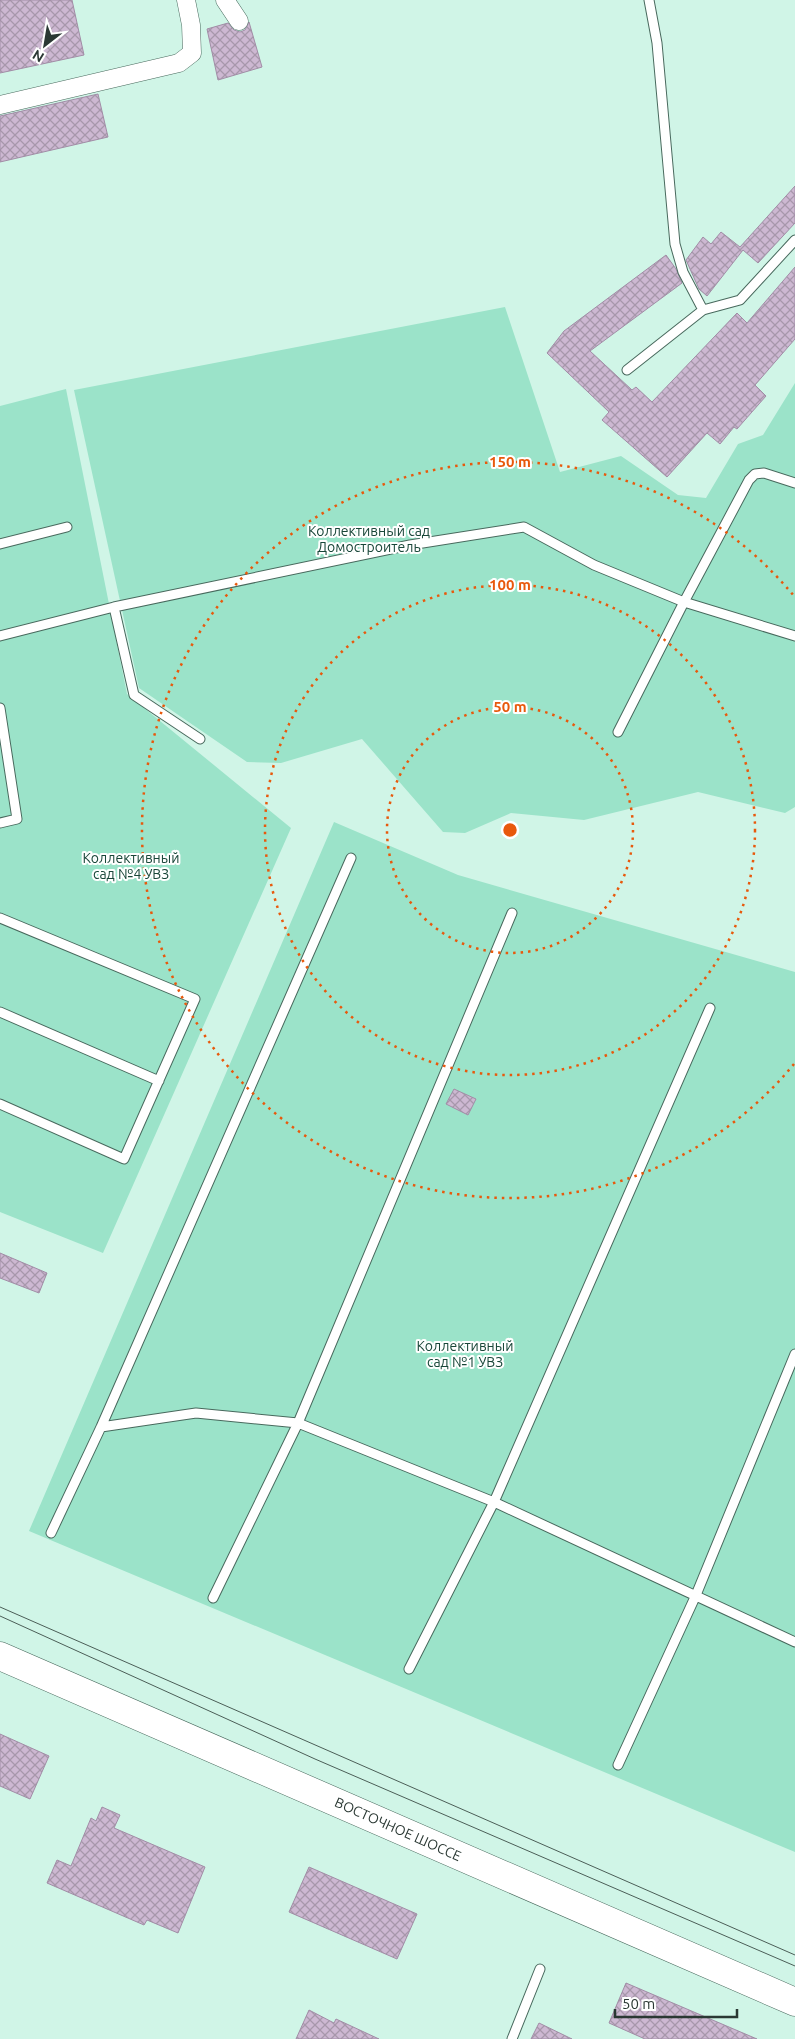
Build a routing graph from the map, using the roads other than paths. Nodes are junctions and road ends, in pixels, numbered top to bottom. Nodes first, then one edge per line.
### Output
1 (186, 0) edge
2 (225, 0) edge
3 (648, 0) edge
4 (239, 21) dead end
5 (0, 105) edge
6 (795, 240) edge
7 (703, 310) junction
8 (627, 370) dead end
9 (795, 483) edge
10 (67, 527) dead end
11 (0, 544) edge
12 (684, 602) junction
13 (114, 607) junction
14 (0, 636) edge
15 (795, 636) edge
16 (0, 708) edge
17 (618, 732) dead end
18 (200, 739) dead end
19 (0, 823) edge
20 (351, 858) dead end
21 (512, 913) dead end
22 (0, 918) edge
23 (710, 1008) dead end
24 (0, 1012) edge
25 (159, 1080) junction
26 (0, 1104) edge
27 (795, 1354) edge
28 (298, 1423) junction
29 (101, 1427) junction
30 (494, 1502) junction
31 (51, 1533) dead end
32 (696, 1595) junction
33 (213, 1598) dead end
34 (795, 1642) edge
35 (0, 1656) edge
36 (409, 1669) dead end
37 (618, 1765) dead end
38 (540, 1969) dead end
39 (795, 2002) edge
40 (512, 2039) edge

1 - 5 street
2 - 4 street
3 - 7 lane
6 - 7 lane
7 - 8 lane
9 - 12 lane
10 - 11 lane
12 - 13 lane
12 - 15 lane
12 - 17 lane
13 - 14 lane
13 - 18 lane
16 - 19 lane
20 - 29 lane
21 - 28 lane
22 - 25 lane
23 - 30 lane
24 - 25 lane
25 - 26 lane
27 - 32 lane
28 - 29 lane
28 - 30 lane
28 - 33 lane
29 - 31 lane
30 - 32 lane
30 - 36 lane
32 - 34 lane
32 - 37 lane
35 - 39 main road, ВОСТОЧНОЕ ШОССЕ
38 - 40 lane

